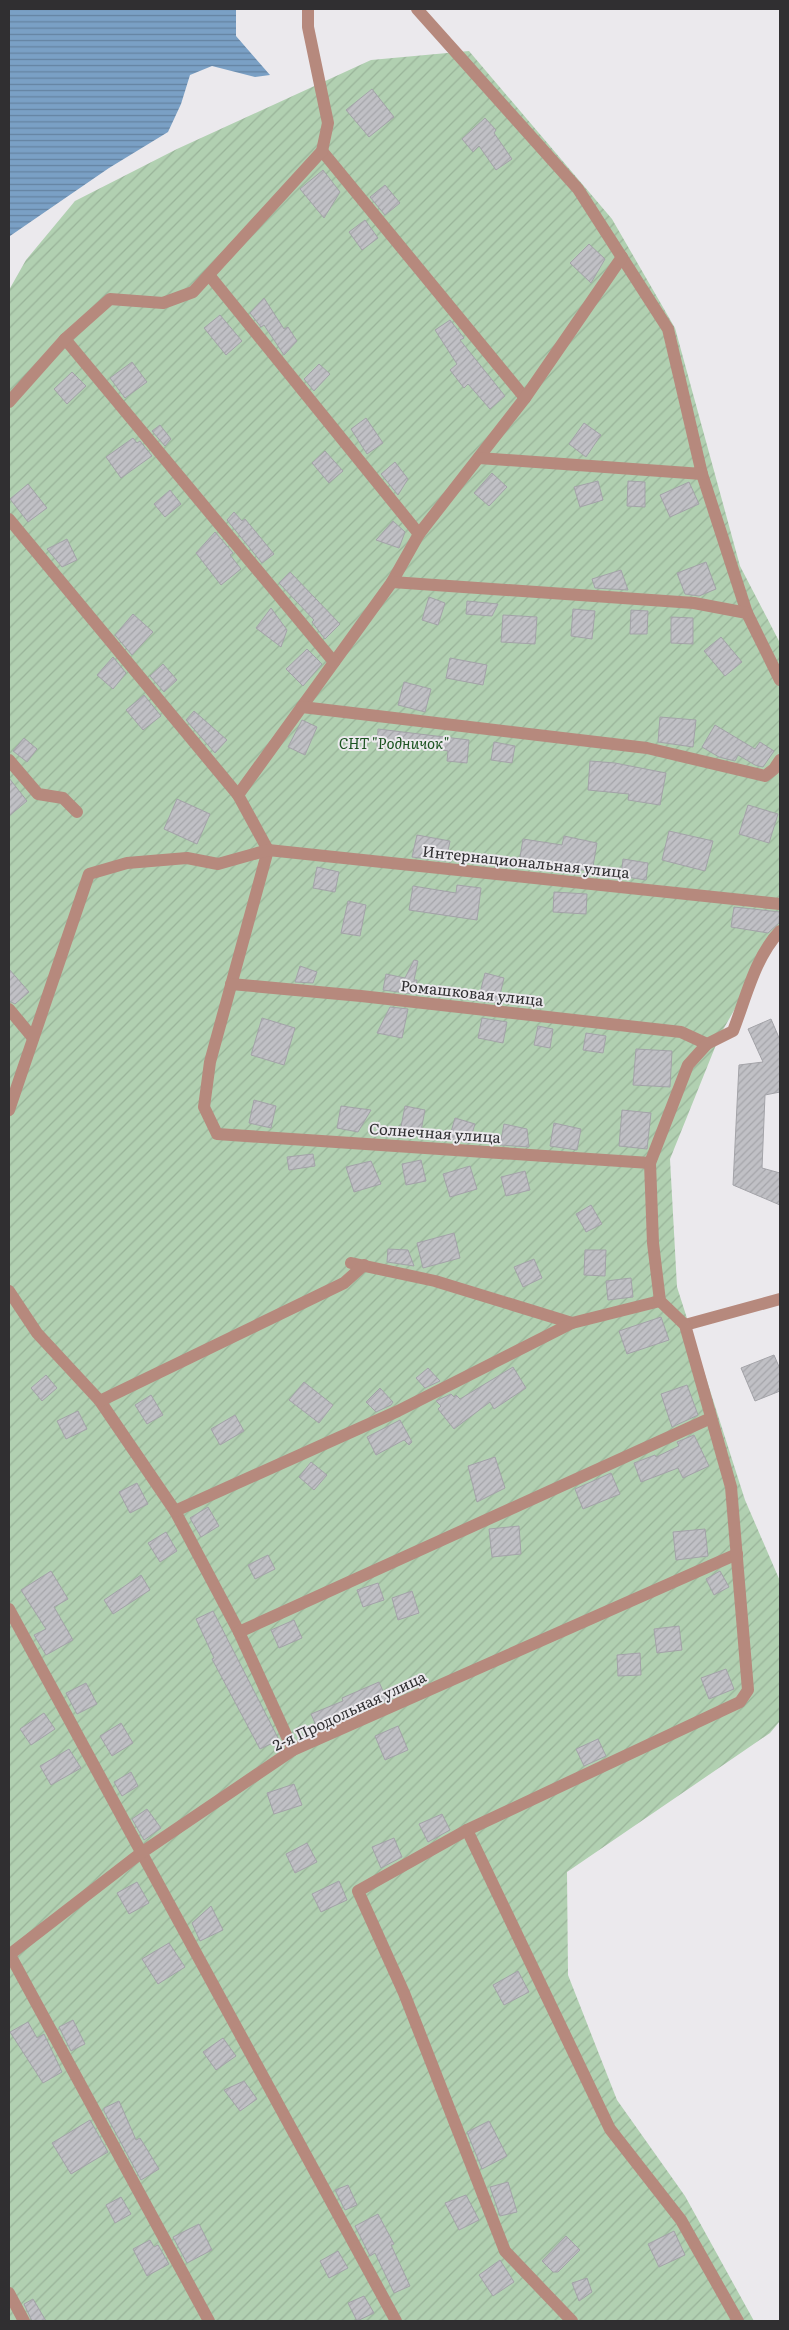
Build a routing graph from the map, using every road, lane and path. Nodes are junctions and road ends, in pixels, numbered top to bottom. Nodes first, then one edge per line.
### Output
1 (308, 9) edge
2 (417, 9) edge
3 (322, 151) junction
4 (622, 257) junction
5 (209, 275) junction
6 (65, 340) junction
7 (525, 398) junction
8 (9, 402) edge
9 (479, 458) junction
10 (702, 474) junction
11 (9, 519) edge
12 (418, 534) junction
13 (392, 582) junction
14 (747, 613) junction
15 (334, 662) junction
16 (780, 680) edge
17 (302, 707) junction
18 (9, 760) edge
19 (780, 760) edge
20 (238, 795) junction
21 (77, 812) dead end
22 (268, 850) junction
23 (780, 904) edge
24 (780, 931) edge
25 (231, 984) junction
26 (9, 1009) edge
27 (33, 1038) junction
28 (707, 1044) junction
29 (9, 1110) edge
30 (650, 1163) junction
31 (9, 1291) edge
32 (780, 1299) edge
33 (660, 1301) junction
34 (572, 1323) junction
35 (685, 1325) junction
36 (100, 1401) junction
37 (711, 1418) junction
38 (175, 1511) junction
39 (737, 1554) junction
40 (9, 1609) edge
41 (239, 1632) junction
42 (293, 1750) junction
43 (467, 1830) junction
44 (142, 1853) junction
45 (9, 1954) edge
46 (9, 2293) edge
47 (24, 2321) edge
48 (209, 2321) edge
49 (396, 2321) edge
50 (572, 2321) edge
51 (738, 2321) edge

1 - 3 street
2 - 4 street
3 - 5 street
3 - 7 street
4 - 7 street
4 - 10 street
5 - 6 street
5 - 12 street
6 - 8 street
6 - 15 street
7 - 9 street
9 - 10 street
9 - 12 street
10 - 14 street
11 - 20 street
12 - 13 street
13 - 14 street
13 - 15 street
14 - 16 street
15 - 17 street
17 - 19 street
17 - 20 street
18 - 21 street
20 - 22 street
22 - 23 street, Интернациональная улица
22 - 25 street
22 - 27 street
24 - 28 street
25 - 28 street, Ромашковая улица
25 - 30 street, Солнечная улица
26 - 27 street
27 - 29 street
28 - 30 street
30 - 33 street
31 - 36 street
32 - 35 street
33 - 34 street
33 - 35 street
34 - 36 street
34 - 38 street
35 - 37 street
36 - 38 street
37 - 39 street
37 - 41 street
38 - 41 street
39 - 42 street, 2-я Продольная улица
39 - 43 street
40 - 44 street
41 - 42 street
42 - 44 street, 2-я Продольная улица
43 - 50 street
43 - 51 street
44 - 45 street, 2-я Продольная улица
44 - 49 street
45 - 48 street
46 - 47 street

